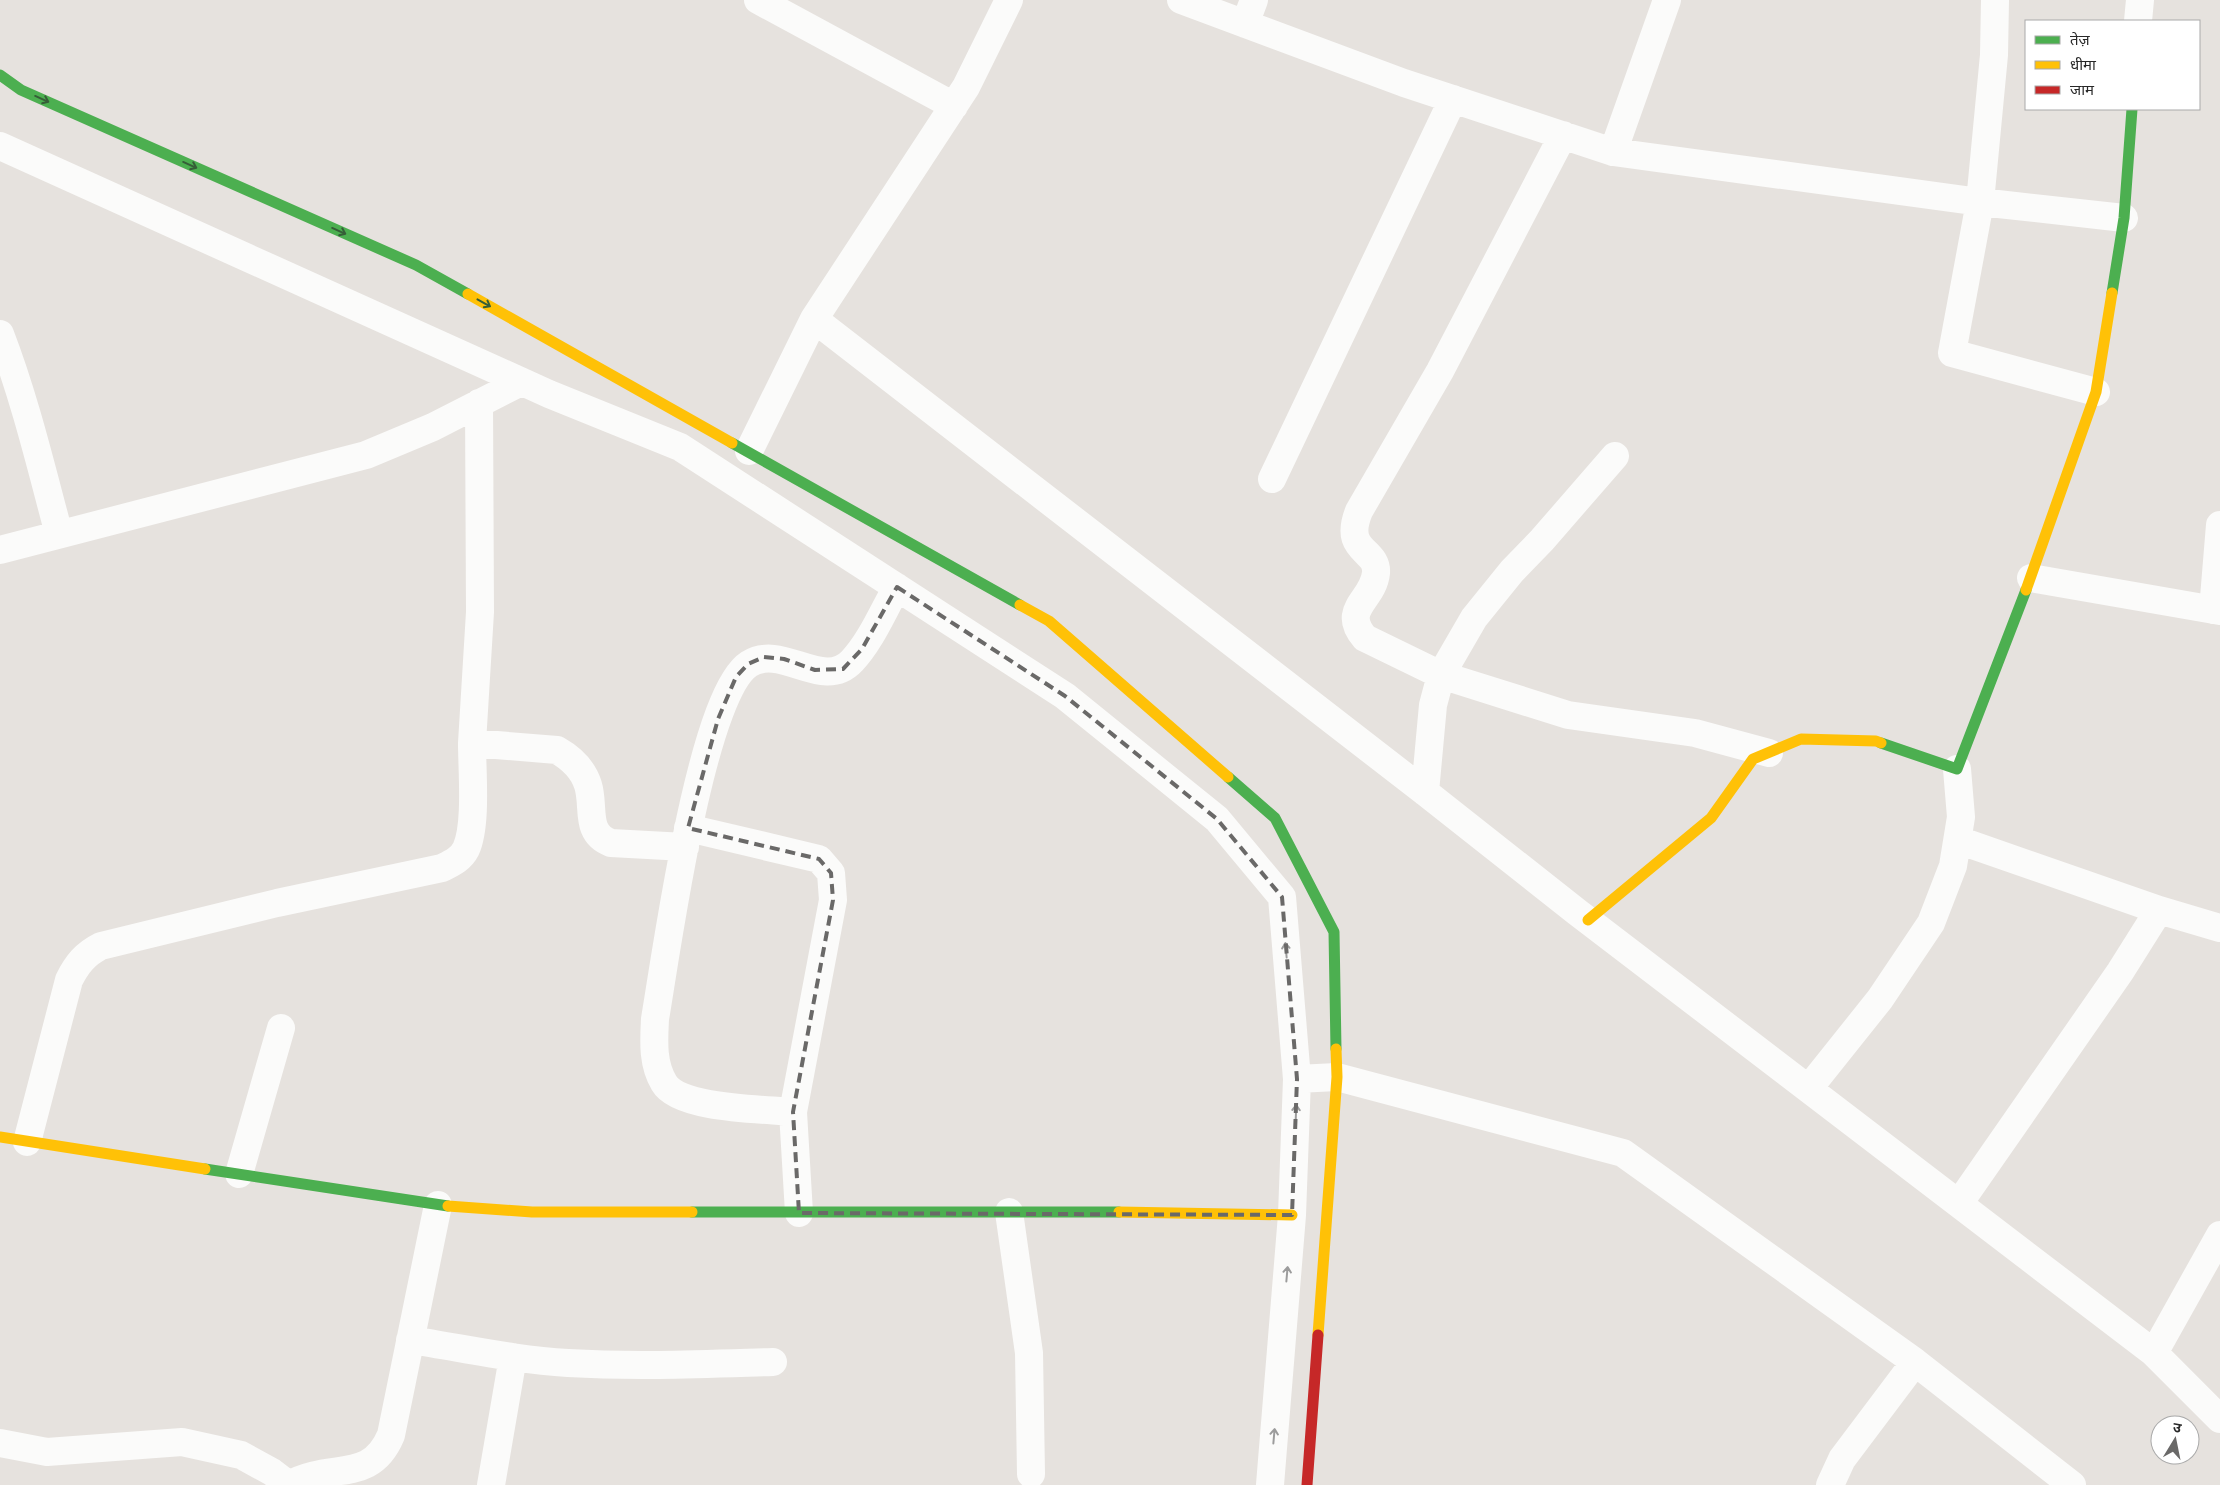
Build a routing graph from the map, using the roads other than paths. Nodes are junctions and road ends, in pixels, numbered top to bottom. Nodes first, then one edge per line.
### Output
1 (758, 0) edge
2 (1009, 0) edge
3 (1181, 0) edge
4 (1667, 0) edge
5 (1995, 0) edge
6 (2140, 0) edge
7 (1249, 12) edge
8 (2138, 20) edge
9 (0, 75) edge
10 (1453, 99) junction
11 (954, 106) junction
12 (2132, 110) edge
13 (1563, 135) junction
14 (0, 146) edge
15 (1613, 152) junction
16 (1980, 202) junction
17 (2124, 218) junction
18 (814, 320) junction
19 (0, 334) edge
20 (521, 382) junction
21 (2096, 392) junction
22 (479, 403) junction
23 (749, 452) junction
24 (1615, 456) dead end
25 (1272, 479) dead end
26 (2220, 525) edge
27 (59, 534) junction
28 (0, 550) edge
29 (2031, 578) junction
30 (897, 587) junction
31 (2216, 610) edge
32 (1441, 675) junction
33 (472, 743) junction
34 (1768, 752) junction
35 (1957, 769) junction
36 (1425, 792) junction
37 (686, 838) junction
38 (1958, 840) junction
39 (2159, 910) junction
40 (1588, 920) junction
41 (2220, 928) edge
42 (281, 1028) dead end
43 (1337, 1077) junction
44 (1298, 1079) junction
45 (1809, 1088) junction
46 (793, 1112) junction
47 (0, 1137) edge
48 (27, 1142) junction
49 (239, 1174) junction
50 (1960, 1202) junction
51 (438, 1205) junction
52 (1009, 1212) junction
53 (799, 1213) junction
54 (1292, 1216) junction
55 (2220, 1235) edge
56 (410, 1340) junction
57 (2154, 1353) junction
58 (513, 1357) junction
59 (773, 1362) dead end
60 (1915, 1362) junction
61 (2220, 1419) edge
62 (0, 1442) edge
63 (1031, 1474) dead end
64 (289, 1485) edge
65 (491, 1485) edge
66 (1270, 1485) edge
67 (1307, 1485) edge
68 (1830, 1485) edge
69 (2072, 1485) edge

1 - 11 street
2 - 11 street
3 - 7 street
4 - 15 street
5 - 16 street
6 - 8 street
7 - 10 street
9 -> 23 street
10 - 13 street
10 - 25 street
11 - 18 street
12 - 17 street
13 - 15 street
13 - 32 street
14 - 20 street
15 - 16 street
16 - 17 street
16 - 21 street
17 - 21 street
18 - 23 street
18 - 36 street
19 - 27 street
20 - 22 street
20 - 30 street
21 - 29 street
22 - 27 street
22 - 33 street
23 - 43 street
24 - 32 street
26 - 31 street
27 - 28 street
29 - 31 street
29 - 35 street
30 - 37 street
44 -> 30 street
32 - 34 street
32 - 36 street
33 - 37 street
33 - 48 street
34 - 35 street
34 - 40 street
35 - 38 street
36 - 40 street
37 - 46 street
37 - 46 street
38 - 39 street
38 - 45 street
39 - 41 street
39 - 50 street
40 - 45 street
42 - 49 street
43 - 44 street
43 - 60 street
43 - 67 street
54 -> 44 street
45 - 50 street
46 - 53 street
47 - 48 street
48 - 49 street
49 - 51 street
50 - 57 street
51 - 53 street
51 - 56 street
52 - 53 street
52 - 54 street
52 - 63 street
66 -> 54 street
55 - 57 street
56 - 58 street
56 - 64 street
57 - 61 street
58 - 59 street
58 - 65 street
60 - 68 street
60 - 69 street
62 - 64 street

